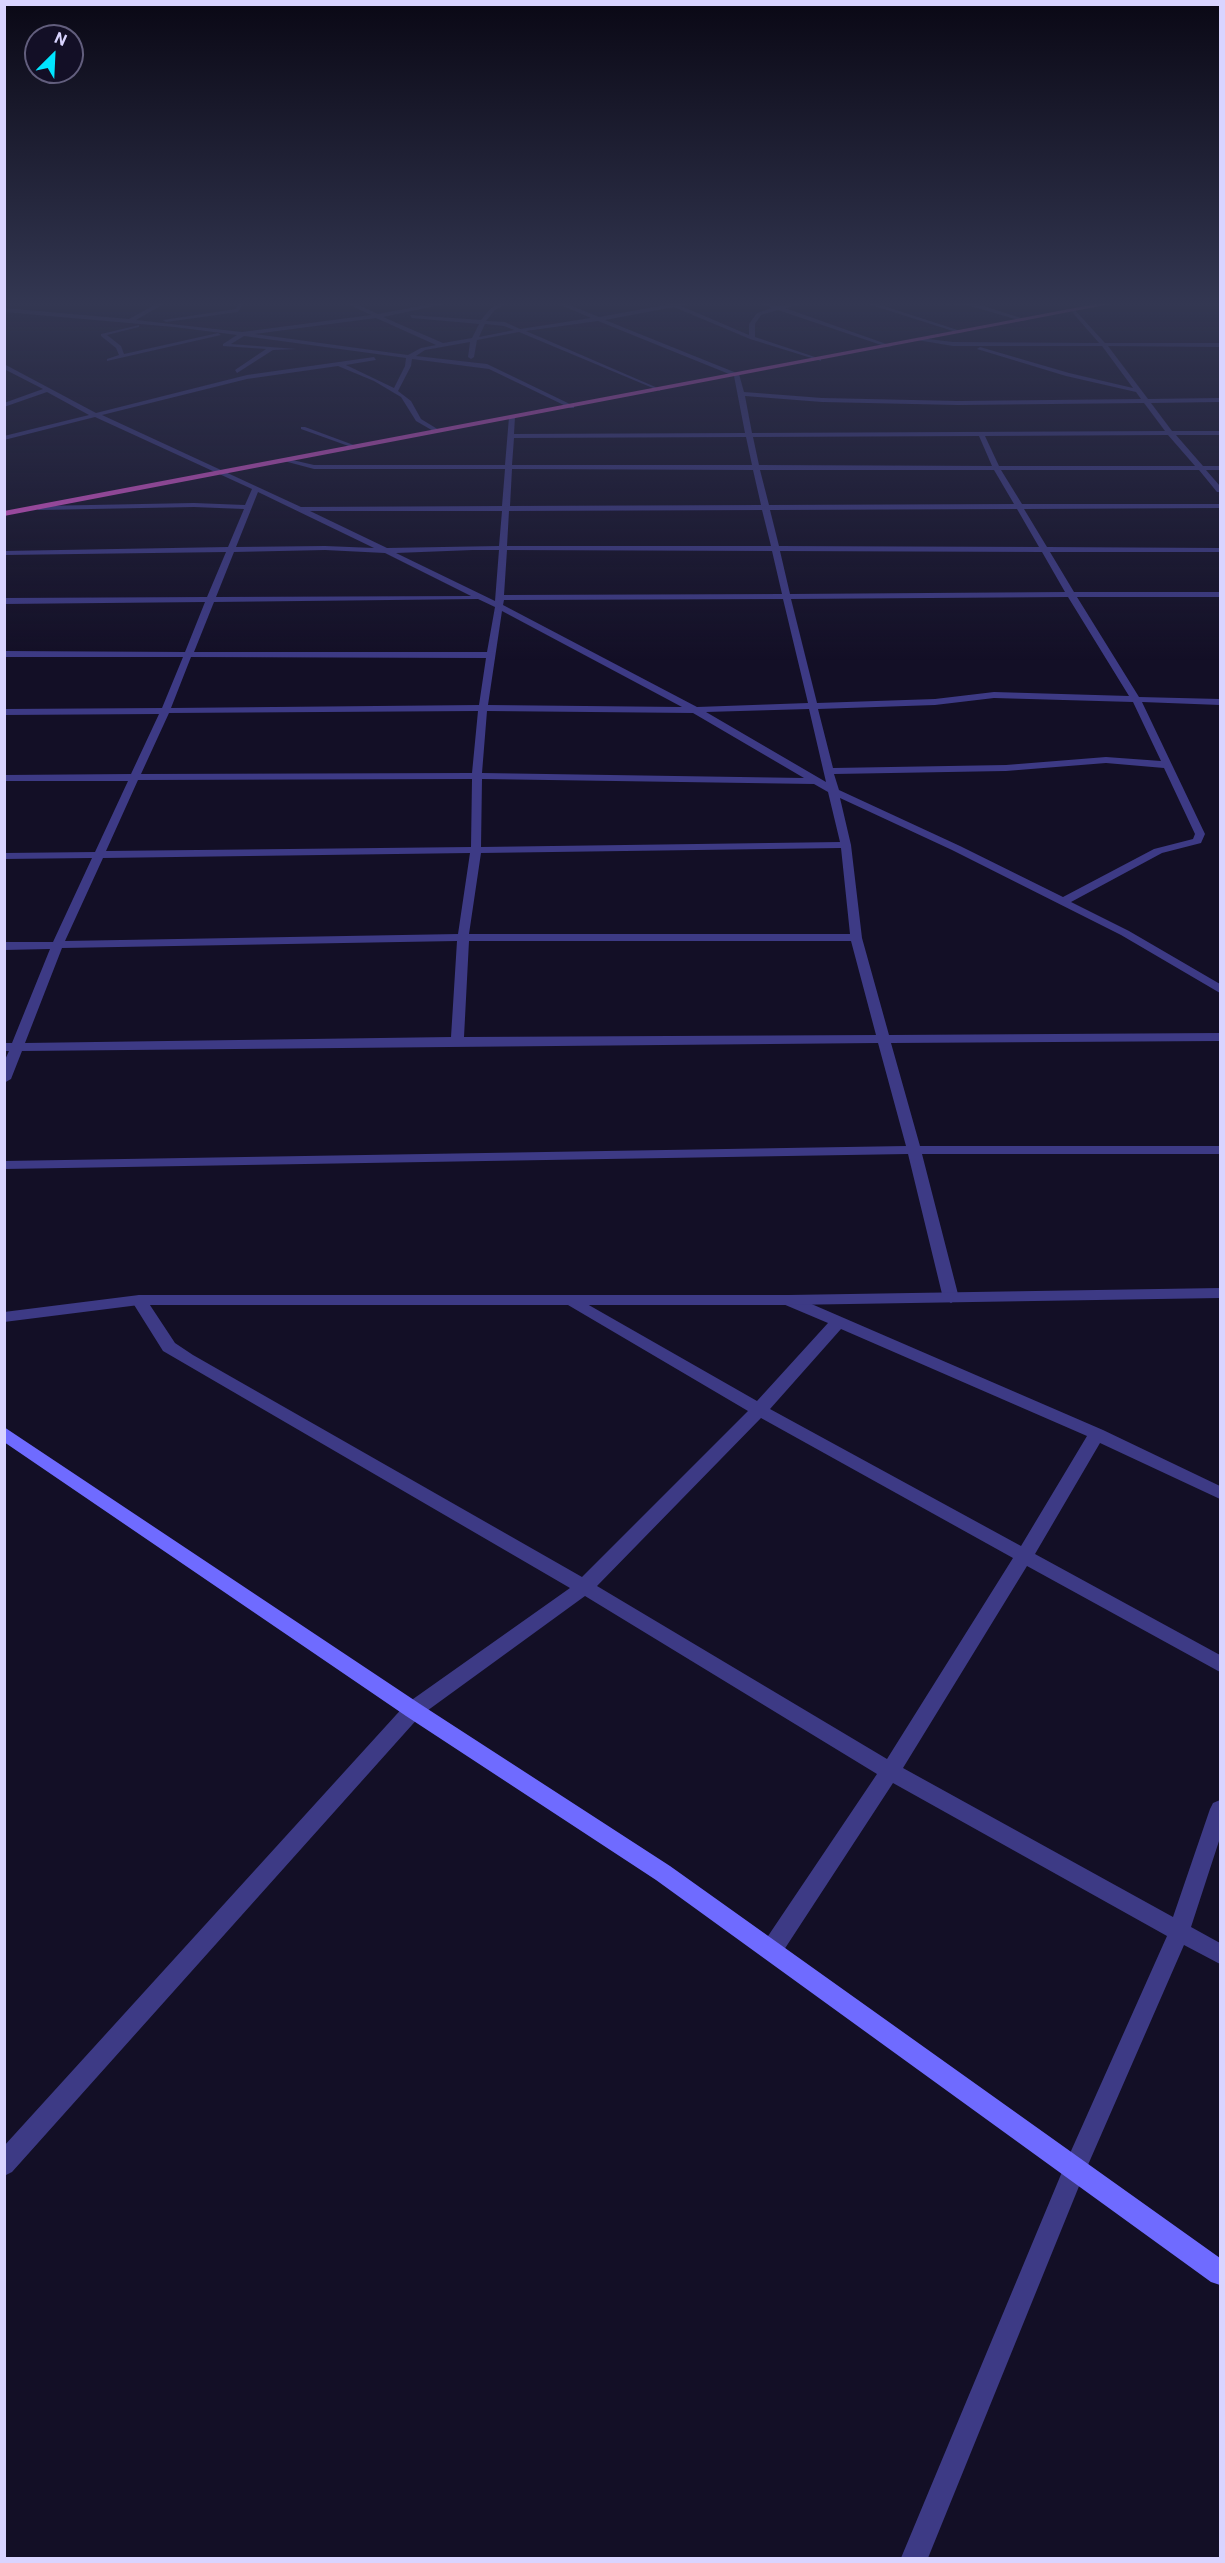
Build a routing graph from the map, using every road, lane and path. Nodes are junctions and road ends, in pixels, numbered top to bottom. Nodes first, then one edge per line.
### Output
1 (69, 422) edge
2 (110, 422) edge
3 (421, 422) edge
4 (487, 422) edge
5 (512, 422) edge
6 (748, 422) edge
7 (1161, 422) edge
8 (303, 428) dead end
9 (437, 431) junction
10 (1170, 433) junction
11 (1221, 433) edge
12 (750, 434) junction
13 (981, 434) junction
14 (512, 436) junction
15 (4, 438) edge
16 (356, 447) junction
17 (288, 460) junction
18 (510, 468) junction
19 (756, 468) junction
20 (1202, 468) junction
21 (1221, 468) edge
22 (997, 469) junction
23 (225, 473) junction
24 (213, 475) junction
25 (1221, 490) edge
26 (252, 497) junction
27 (1019, 505) junction
28 (1221, 506) edge
29 (766, 507) junction
30 (39, 508) junction
31 (507, 508) junction
32 (299, 509) junction
33 (4, 514) edge
34 (503, 548) junction
35 (777, 549) junction
36 (1045, 549) junction
37 (231, 550) junction
38 (1221, 550) edge
39 (383, 551) junction
40 (4, 553) edge
41 (1221, 594) edge
42 (1071, 595) junction
43 (788, 597) junction
44 (481, 598) junction
45 (210, 600) junction
46 (4, 601) edge
47 (499, 602) junction
48 (187, 653) junction
49 (4, 654) edge
50 (491, 655) junction
51 (1137, 701) junction
52 (1221, 702) edge
53 (813, 706) junction
54 (483, 708) junction
55 (695, 710) junction
56 (165, 711) junction
57 (4, 712) edge
58 (1167, 765) junction
59 (829, 771) junction
60 (136, 776) junction
61 (477, 776) junction
62 (4, 778) edge
63 (815, 781) junction
64 (835, 792) junction
65 (846, 845) junction
66 (476, 849) junction
67 (100, 855) junction
68 (4, 856) edge
69 (1062, 902) junction
70 (463, 937) junction
71 (856, 938) junction
72 (4, 946) edge
73 (57, 946) junction
74 (1221, 989) edge
75 (1221, 1037) edge
76 (885, 1038) junction
77 (457, 1041) junction
78 (4, 1047) edge
79 (18, 1047) junction
80 (4, 1079) edge
81 (915, 1150) junction
82 (1221, 1150) edge
83 (4, 1164) edge
84 (1221, 1293) edge
85 (951, 1298) junction
86 (139, 1300) junction
87 (788, 1300) junction
88 (573, 1301) junction
89 (4, 1317) edge
90 (838, 1321) junction
91 (759, 1410) junction
92 (4, 1433) edge
93 (1097, 1434) junction
94 (1221, 1493) edge
95 (1023, 1558) junction
96 (584, 1587) junction
97 (1221, 1664) edge
98 (413, 1710) junction
99 (890, 1770) junction
100 (1221, 1809) edge
101 (1179, 1932) junction
102 (772, 1949) junction
103 (1221, 1954) edge
104 (4, 2164) edge
105 (1075, 2168) junction
106 (1221, 2272) edge
107 (915, 2559) edge

1 - 15 street
2 - 23 street
3 - 9 street
4 - 9 highway
5 - 14 street
6 - 12 street
7 - 10 street
8 - 16 street
9 - 16 highway
10 - 11 street
10 - 13 street
10 - 20 street
12 - 13 street
12 - 14 street
12 - 19 street
13 - 22 street
14 - 18 street
16 - 17 highway
17 - 18 street
17 - 23 highway
18 - 19 street
18 - 31 street
19 - 22 street
19 - 29 street
20 - 21 street
20 - 22 street
20 - 25 street
22 - 27 street
23 - 24 highway
23 - 26 street
24 - 26 street
24 - 30 highway
26 - 30 street
26 - 32 street
26 - 37 street
27 - 28 street
27 - 29 street
27 - 36 street
29 - 31 street
29 - 35 street
30 - 33 highway
31 - 32 street
31 - 34 street
32 - 39 street
34 - 35 street
34 - 39 street
34 - 47 street
35 - 36 street
35 - 43 street
36 - 38 street
36 - 42 street
37 - 39 street
37 - 40 street
37 - 45 street
39 - 44 street
41 - 42 street
42 - 43 street
42 - 51 street
43 - 47 street
43 - 53 street
44 - 45 street
44 - 47 street
45 - 46 street
45 - 48 street
47 - 50 street
47 - 55 street
48 - 49 street
48 - 50 street
48 - 56 street
50 - 54 street
51 - 52 street
51 - 53 street
51 - 58 street
53 - 55 street
53 - 59 street
54 - 55 street
54 - 56 street
54 - 61 street
55 - 63 street
56 - 57 street
56 - 60 street
58 - 59 street
58 - 69 street
59 - 64 street
60 - 61 street
60 - 62 street
60 - 67 street
61 - 63 street
61 - 66 street
63 - 64 street
64 - 65 street
64 - 69 street
65 - 66 street
65 - 71 street
66 - 67 street
66 - 70 street
67 - 68 street
67 - 73 street
69 - 74 street
70 - 71 street
70 - 73 street
70 - 77 street
71 - 76 street
72 - 73 street
73 - 79 street
75 - 76 street
76 - 77 street
76 - 81 street
77 - 79 street
78 - 79 street
79 - 80 street
81 - 82 street
81 - 83 street
81 - 85 street
84 - 85 street
85 - 87 street
86 - 88 street
86 - 89 street
86 - 96 street
87 - 88 street
87 - 90 street
88 - 91 street
90 - 91 street
90 - 93 street
91 - 95 street
91 - 96 street
92 - 98 main road
93 - 94 street
93 - 95 street
95 - 97 street
95 - 99 street
96 - 98 street
96 - 99 street
98 - 102 main road
98 - 104 street
99 - 101 street
99 - 102 street
100 - 101 street
101 - 103 street
101 - 105 street
102 - 105 main road
105 - 106 main road
105 - 107 street

